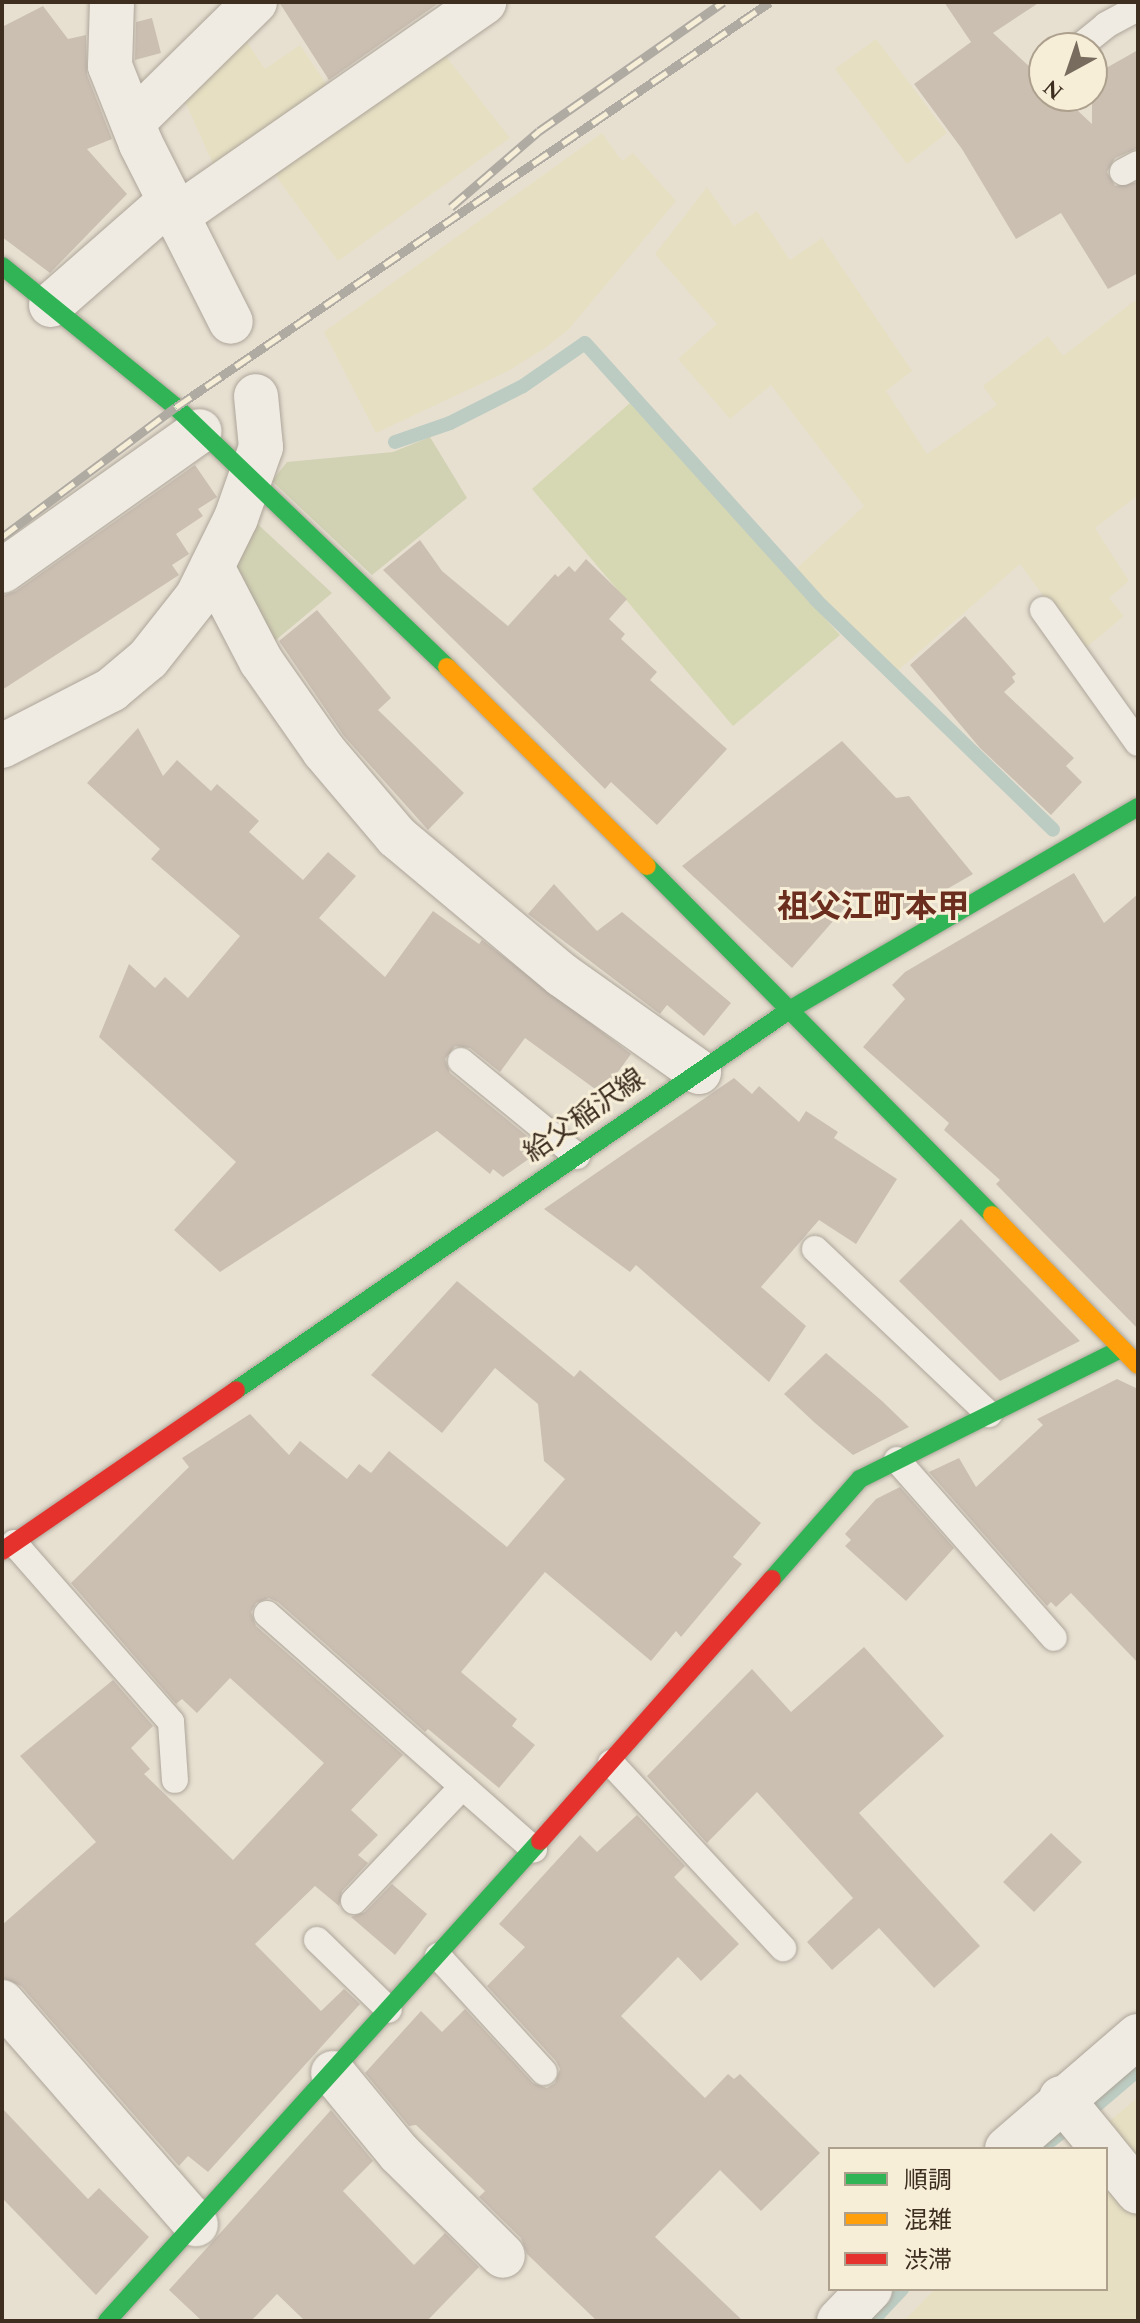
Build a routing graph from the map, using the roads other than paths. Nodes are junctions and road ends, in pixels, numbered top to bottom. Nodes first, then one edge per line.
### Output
1 (112, 2) edge
2 (255, 2) edge
3 (484, 2) edge
4 (1138, 8) edge
5 (1097, 32) edge
6 (133, 122) junction
7 (174, 208) junction
8 (2, 266) edge
9 (51, 305) junction
10 (231, 322) dead end
11 (256, 396) dead end
12 (200, 431) junction
13 (250, 479) junction
14 (212, 567) junction
15 (2, 571) edge
16 (1043, 610) dead end
17 (1138, 743) edge
18 (2, 746) edge
19 (1138, 807) edge
20 (791, 1009) junction
21 (461, 1061) dead end
22 (699, 1072) junction
23 (577, 1156) junction
24 (815, 1249) dead end
25 (1121, 1349) junction
26 (1138, 1365) edge
27 (989, 1414) junction
28 (897, 1460) junction
29 (8, 1547) edge
30 (267, 1614) dead end
31 (1054, 1638) dead end
32 (611, 1763) junction
33 (175, 1780) dead end
34 (463, 1786) junction
35 (534, 1849) junction
36 (354, 1901) dead end
37 (317, 1940) dead end
38 (783, 1948) dead end
39 (438, 1956) junction
40 (2, 2002) edge
41 (389, 2010) junction
42 (1138, 2036) edge
43 (544, 2072) dead end
44 (333, 2073) junction
45 (1061, 2098) junction
46 (1009, 2147) edge
47 (1101, 2147) edge
48 (1108, 2156) edge
49 (1138, 2192) edge
50 (196, 2224) junction
51 (503, 2256) dead end
52 (868, 2291) edge
53 (107, 2321) edge
54 (839, 2321) edge

1 - 6 street
2 - 6 street
3 - 7 street
4 - 5 lane
6 - 7 street
7 - 9 street
7 - 10 street
8 - 9 street
9 - 12 street
11 - 13 street
12 - 13 street
12 - 15 street
13 - 14 street
13 - 20 street
14 - 18 street
14 - 22 street
16 - 17 lane
19 - 20 street, 給父稲沢線
20 - 22 street, 給父稲沢線
20 - 25 street
21 - 23 lane
22 - 23 street, 給父稲沢線
23 - 29 street, 給父稲沢線
24 - 27 lane
25 - 26 street
25 - 27 street
27 - 28 street
28 - 31 lane
28 - 32 street
29 - 33 lane
30 - 34 lane
32 - 35 street
32 - 38 lane
34 - 35 lane
34 - 36 lane
35 - 39 street
37 - 41 lane
39 - 41 street
39 - 43 lane
40 - 50 street
41 - 44 street
42 - 45 street
44 - 50 street
44 - 51 street
45 - 46 street
45 - 47 street
48 - 49 street
50 - 53 street
52 - 54 street

